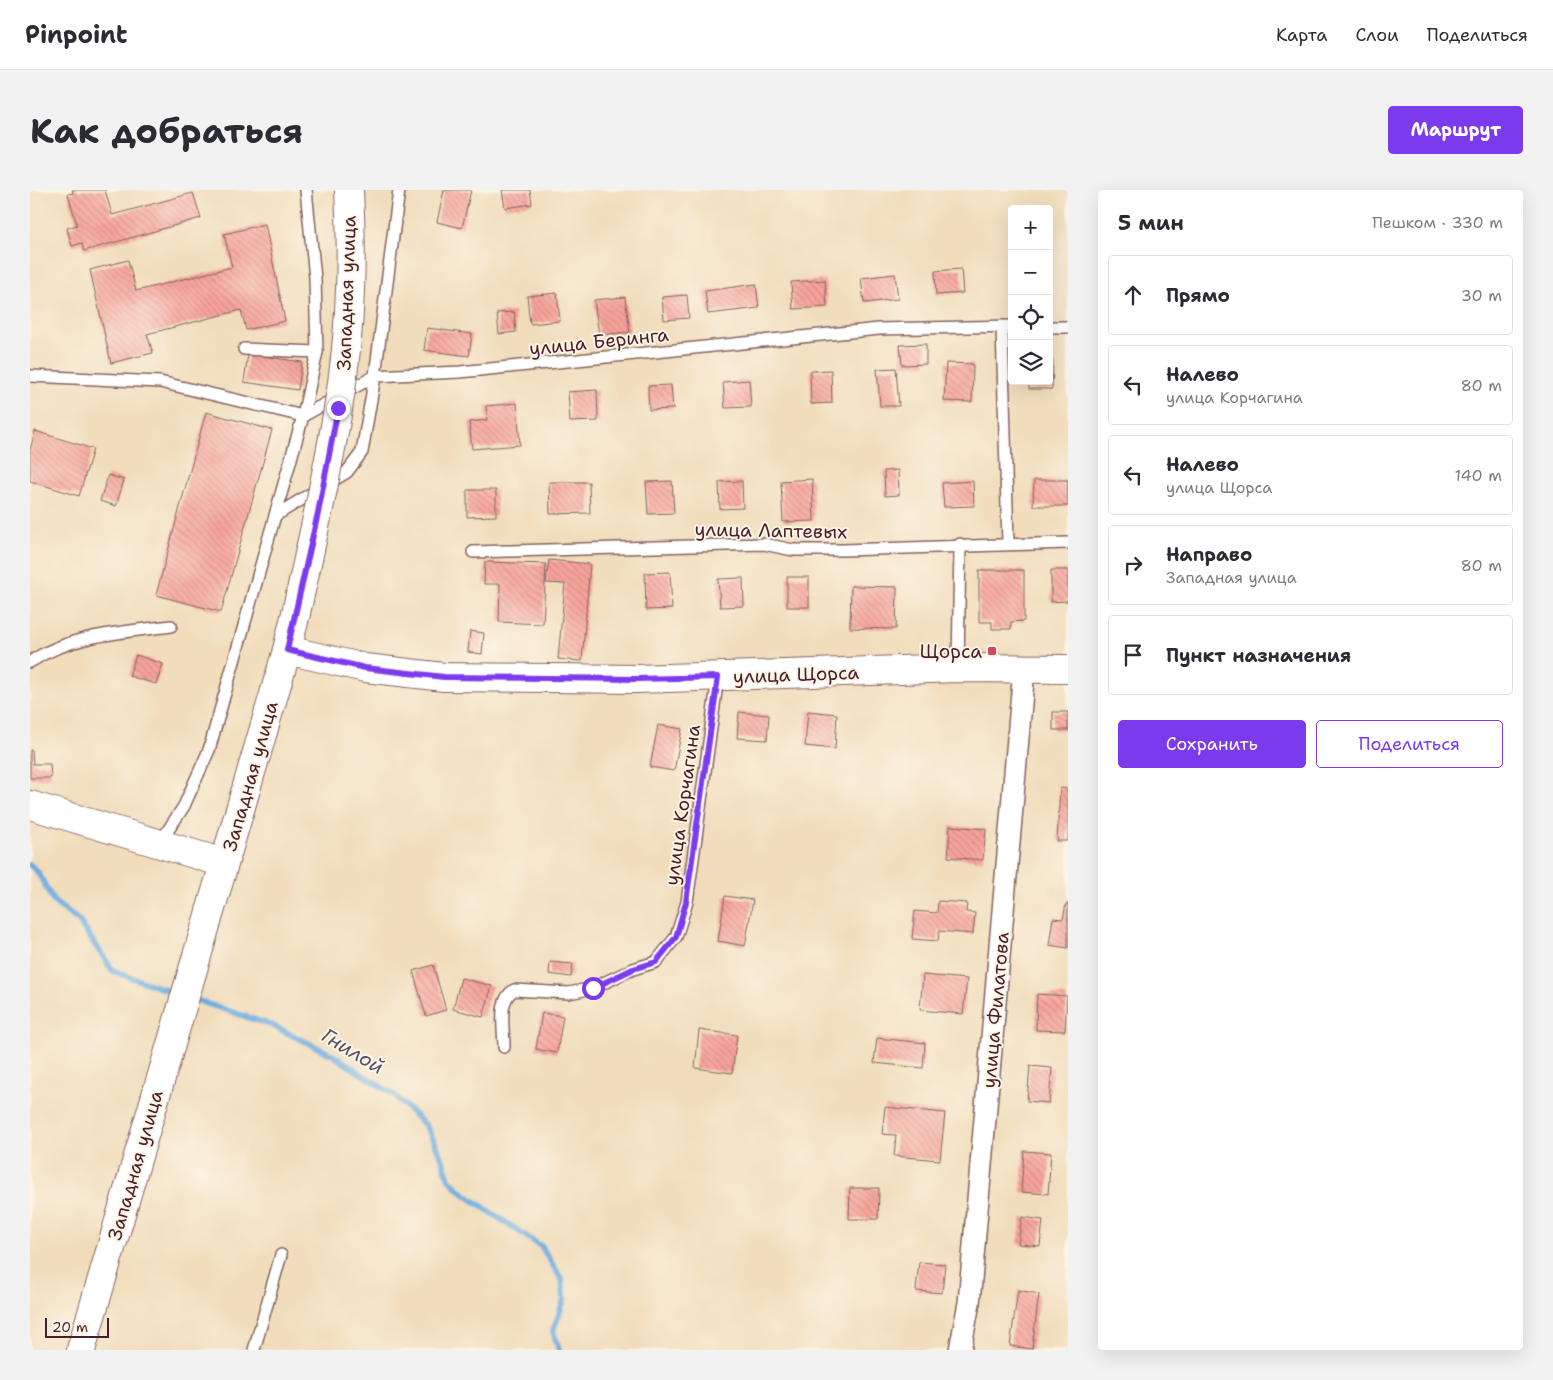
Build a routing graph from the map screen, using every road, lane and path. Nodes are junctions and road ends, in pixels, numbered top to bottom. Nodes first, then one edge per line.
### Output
1 (306, 190) edge
2 (349, 190) edge
3 (399, 190) edge
4 (1007, 326) edge
5 (1053, 327) edge
6 (1068, 327) edge
7 (244, 349) dead end
8 (317, 352) junction
9 (30, 376) edge
10 (375, 376) junction
11 (303, 416) junction
12 (276, 515) junction
13 (1068, 543) edge
14 (960, 544) junction
15 (1008, 544) junction
16 (473, 552) dead end
17 (171, 626) dead end
18 (287, 650) junction
19 (30, 662) edge
20 (958, 668) junction
21 (1024, 668) junction
22 (1068, 669) edge
23 (718, 677) junction
24 (30, 805) edge
25 (159, 844) junction
26 (224, 863) junction
27 (504, 1047) dead end
28 (281, 1255) dead end
29 (81, 1350) edge
30 (254, 1350) edge
31 (960, 1350) edge

1 - 8 lane
2 - 18 main road, Западная улица, bridge
3 - 10 lane
4 - 10 lane, улица Беринга
4 - 15 lane
5 - 6 lane
7 - 8 lane
8 - 11 lane
9 - 11 lane
10 - 11 lane
10 - 12 lane
11 - 12 lane
12 - 25 lane
13 - 15 lane, улица Лаптевых
14 - 15 lane, улица Лаптевых
14 - 16 lane, улица Лаптевых
14 - 20 lane
17 - 19 lane
18 - 23 main road, улица Щорса
18 - 26 main road, Западная улица
20 - 21 main road, улица Щорса
20 - 23 main road, улица Щорса
21 - 22 main road, улица Щорса
21 - 31 street, улица Филатова
23 - 27 lane, улица Корчагина
24 - 25 main road
25 - 26 main road
26 - 29 main road, Западная улица
28 - 30 lane

